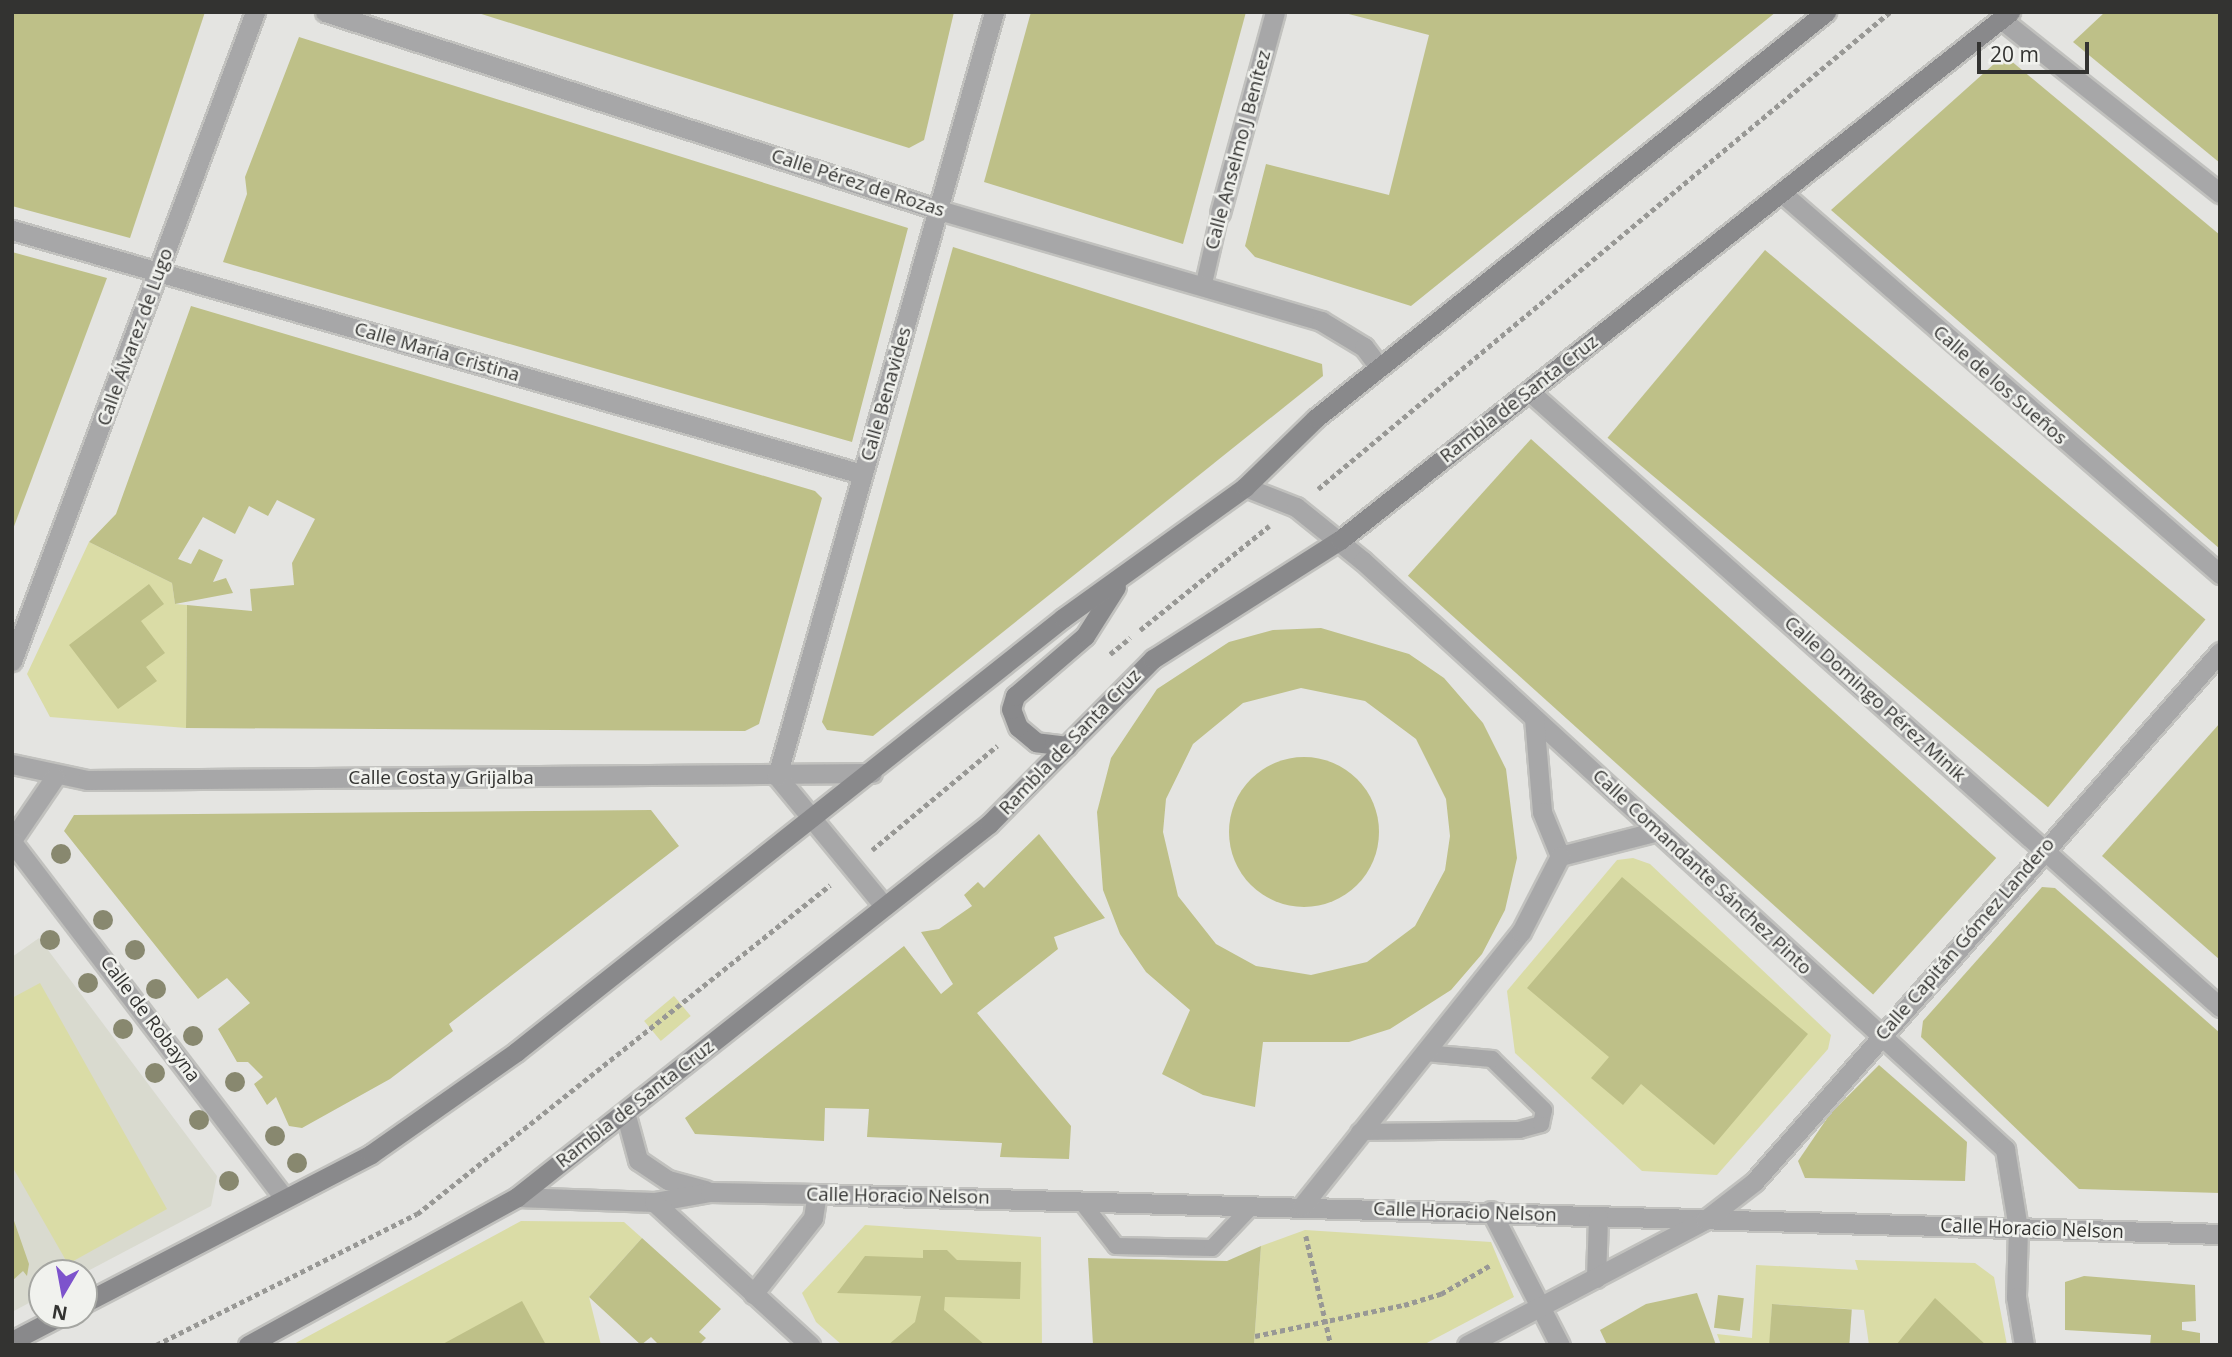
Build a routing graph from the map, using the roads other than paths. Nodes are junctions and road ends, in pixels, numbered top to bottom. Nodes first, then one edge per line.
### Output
1 (255, 12) edge
2 (325, 12) edge
3 (994, 12) edge
4 (1275, 12) edge
5 (1826, 12) edge
6 (2005, 15) edge
7 (2220, 192) edge
8 (1782, 193) junction
9 (939, 211) junction
10 (1220, 213) joint
11 (12, 230) edge
12 (159, 272) junction
13 (1203, 288) junction
14 (1379, 367) junction
15 (1529, 391) junction
16 (862, 474) junction
17 (1245, 486) junction
18 (1340, 540) junction
19 (2220, 574) edge
20 (1118, 583) junction
21 (2220, 652) edge
22 (12, 661) edge
23 (1534, 718) junction
24 (1067, 746) junction
25 (12, 764) edge
26 (872, 773) junction
27 (55, 776) junction
28 (777, 776) junction
29 (811, 817) junction
30 (1658, 831) junction
31 (12, 841) edge
32 (2044, 850) junction
33 (1560, 856) junction
34 (884, 906) junction
35 (2220, 1007) edge
36 (1881, 1035) junction
37 (1425, 1053) junction
38 (625, 1112) junction
39 (1359, 1132) junction
40 (710, 1192) junction
41 (817, 1194) junction
42 (517, 1197) junction
43 (284, 1198) junction
44 (1081, 1201) junction
45 (654, 1202) junction
46 (1253, 1205) junction
47 (1302, 1206) junction
48 (1491, 1211) junction
49 (1598, 1217) junction
50 (1705, 1220) junction
51 (2018, 1228) junction
52 (2220, 1234) edge
53 (1596, 1278) junction
54 (753, 1294) junction
55 (98, 1296) edge
56 (1542, 1304) junction
57 (35, 1329) edge
58 (12, 1341) edge
59 (248, 1345) edge
60 (810, 1345) edge
61 (1467, 1345) edge
62 (1560, 1345) edge
63 (2024, 1345) edge

1 - 12 street, Calle Álvarez de Lugo
2 - 9 street, Calle Pérez de Rozas
3 - 9 street, Calle Benavides
4 - 10 street, Calle Anselmo J Benítez
5 - 14 main road
6 - 7 street
6 - 8 main road, Rambla de Santa Cruz
8 - 15 main road, Rambla de Santa Cruz
8 - 19 street, Calle de los Sueños
9 - 13 street, Calle Pérez de Rozas
9 - 16 street, Calle Benavides
10 - 13 lane, Calle Anselmo J Benítez
11 - 12 street, Calle María Cristina
12 - 16 street, Calle María Cristina
12 - 22 street, Calle Álvarez de Lugo
13 - 14 street, Calle Pérez de Rozas
14 - 17 main road
15 - 18 main road, Rambla de Santa Cruz
15 - 32 street, Calle Domingo Pérez Minik
16 - 28 street, Calle Benavides
17 - 18 street, Calle Comandante Sánchez Pinto
17 - 20 main road
18 - 23 street, Calle Comandante Sánchez Pinto
18 - 24 main road, Rambla de Santa Cruz
20 - 24 main road
20 - 26 main road
21 - 32 street, Calle Capitán Gómez Landero
23 - 30 street, Calle Comandante Sánchez Pinto
23 - 33 street
24 - 34 main road, Rambla de Santa Cruz
25 - 27 street, Calle Costa y Grijalba
26 - 28 street, Calle Costa y Grijalba
26 - 29 main road
27 - 28 street, Calle Costa y Grijalba
27 - 31 street
28 - 29 street
29 - 34 street
29 - 43 main road
30 - 33 street
30 - 36 street, Calle Comandante Sánchez Pinto
31 - 43 street, Calle de Robayna
32 - 35 street, Calle Domingo Pérez Minik
32 - 36 street, Calle Capitán Gómez Landero
33 - 37 street
34 - 38 main road, Rambla de Santa Cruz
36 - 50 street, Calle Capitán Gómez Landero
36 - 51 street, Calle Comandante Sánchez Pinto
37 - 39 street
37 - 39 lane
38 - 40 street
38 - 42 main road, Rambla de Santa Cruz
39 - 47 street
40 - 41 street, Calle Horacio Nelson
40 - 45 street
41 - 44 street, Calle Horacio Nelson
41 - 54 street
42 - 45 street
42 - 59 main road, Rambla de Santa Cruz
43 - 55 main road
44 - 46 street, Calle Horacio Nelson
44 - 46 lane
45 - 54 street
46 - 47 street, Calle Horacio Nelson
47 - 48 street, Calle Horacio Nelson
48 - 49 street, Calle Horacio Nelson
48 - 56 street
49 - 50 street, Calle Horacio Nelson
49 - 53 street
50 - 51 street, Calle Horacio Nelson
50 - 53 street, Calle Capitán Gómez Landero
51 - 52 street, Calle Horacio Nelson
51 - 63 street, Calle Comandante Sánchez Pinto
53 - 56 street, Calle Capitán Gómez Landero
54 - 60 street
56 - 61 street, Calle Capitán Gómez Landero
56 - 62 street
57 - 58 main road

